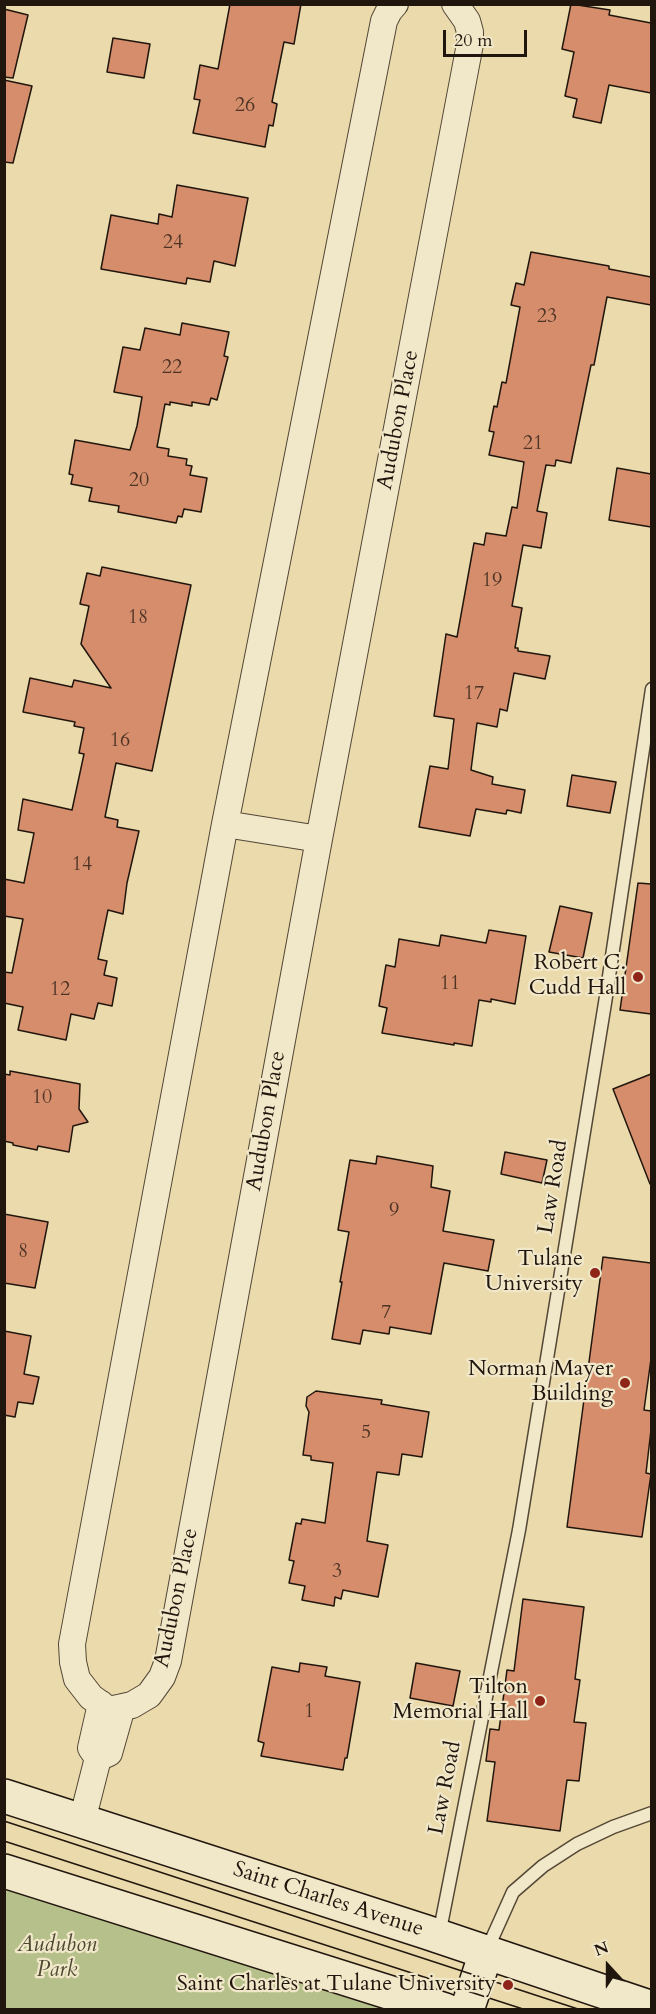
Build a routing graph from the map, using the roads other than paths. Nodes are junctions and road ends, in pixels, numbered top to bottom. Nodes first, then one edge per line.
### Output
1 (396, 4) edge
2 (454, 4) edge
3 (651, 689) edge
4 (225, 824) junction
5 (319, 840) junction
6 (111, 1706) junction
7 (4, 1796) edge
8 (651, 1813) edge
9 (82, 1821) junction
10 (4, 1870) edge
11 (438, 1936) junction
12 (486, 1953) junction
13 (613, 2003) edge
14 (651, 2008) edge
15 (445, 2010) edge
16 (467, 2010) edge

1 - 4 street
2 - 5 street, Audubon Place
3 - 11 lane, Law Road
4 - 5 street
4 - 6 street
5 - 6 street, Audubon Place
6 - 9 street
7 - 9 main road, Saint Charles Avenue
8 - 12 lane
9 - 11 main road, Saint Charles Avenue
10 - 15 main road
11 - 12 main road, Saint Charles Avenue
12 - 13 main road, Saint Charles Avenue
12 - 16 main road
13 - 14 main road, Saint Charles Avenue

